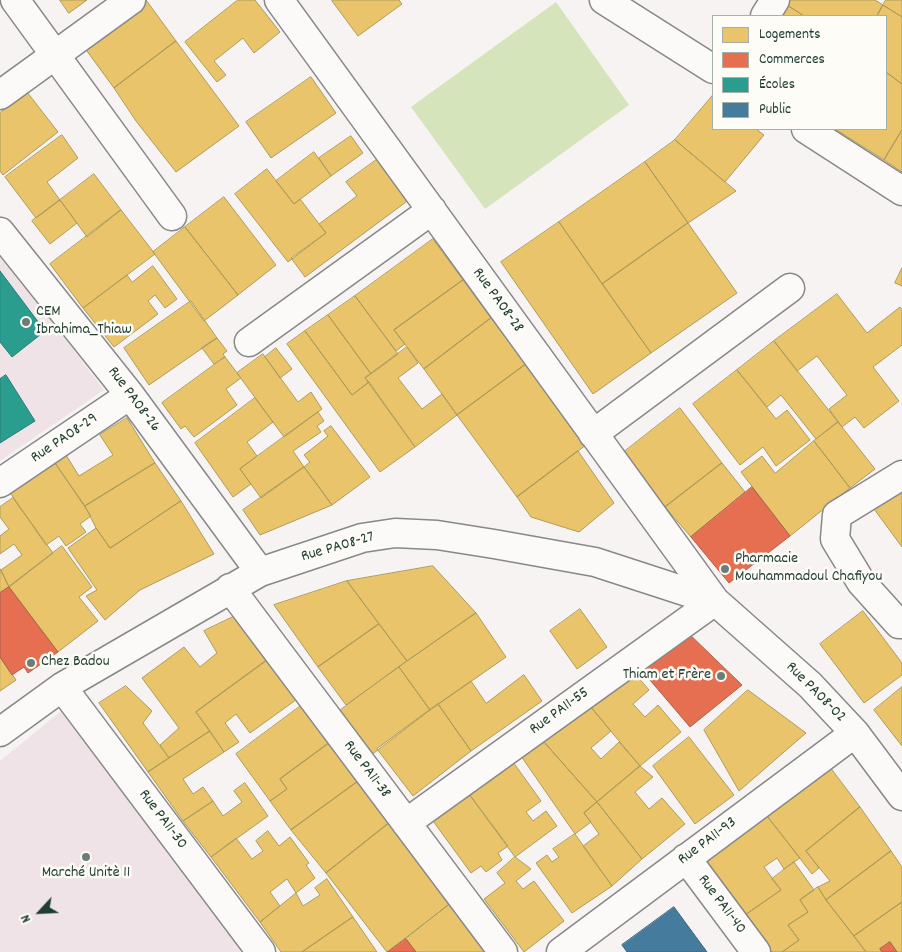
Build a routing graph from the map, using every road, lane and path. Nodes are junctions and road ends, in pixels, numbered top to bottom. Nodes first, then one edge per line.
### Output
1 (15, 0) edge
2 (131, 0) edge
3 (279, 0) edge
4 (604, 0) edge
5 (775, 0) edge
6 (766, 15) edge
7 (55, 55) junction
8 (712, 68) edge
9 (0, 95) edge
10 (808, 130) edge
11 (902, 191) edge
12 (432, 210) junction
13 (172, 216) dead end
14 (0, 232) edge
15 (790, 288) dead end
16 (249, 342) dead end
17 (130, 395) junction
18 (593, 434) junction
19 (902, 475) edge
20 (0, 483) edge
21 (260, 572) junction
22 (230, 588) junction
23 (714, 601) junction
24 (902, 624) edge
25 (62, 687) junction
26 (0, 732) edge
27 (855, 733) junction
28 (902, 796) edge
29 (406, 824) junction
30 (686, 858) junction
31 (261, 952) edge
32 (503, 952) edge
33 (561, 952) edge
34 (756, 952) edge

1 - 7 street
2 - 7 street
3 - 12 street, Rue PA08-28
4 - 8 street
5 - 6 street
7 - 9 street
7 - 13 street
10 - 11 street
12 - 16 street
12 - 18 street, Rue PA08-28
14 - 17 street, Rue PA08-26
15 - 18 street
17 - 20 street, Rue PA08-29
17 - 21 street, Rue PA08-26
18 - 23 street, Rue PA08-28
19 - 24 street
21 - 22 street, Rue PA08-27
21 - 23 street, Rue PA08-27
22 - 25 street, Rue PA08-27
22 - 29 street, Rue PA11-38
23 - 27 street, Rue PA08-02
23 - 29 street, Rue PA11-55
25 - 26 street, Rue PA08-27
25 - 31 street, Rue PA11-30
27 - 28 street, Rue PA08-02
27 - 30 street, Rue PA11-93
29 - 32 street, Rue PA11-38
30 - 33 street, Rue PA11-93
30 - 34 street, Rue PA11-40

